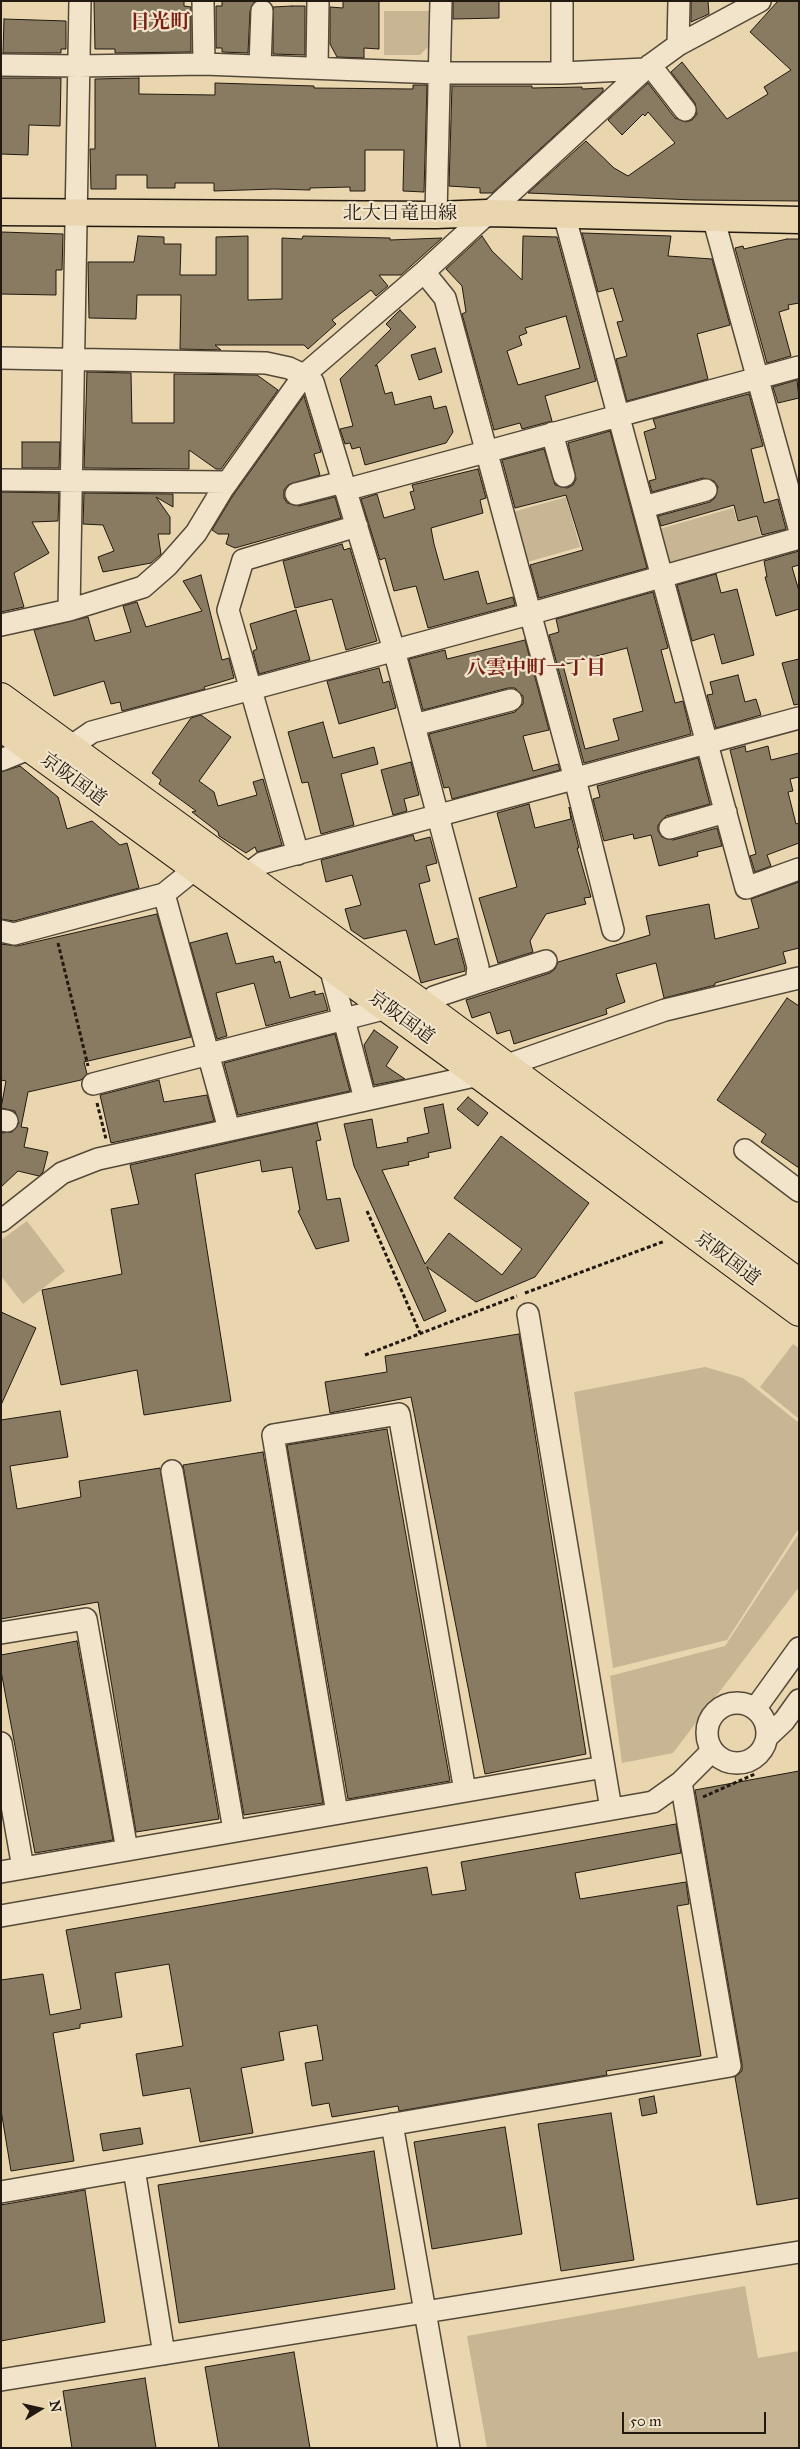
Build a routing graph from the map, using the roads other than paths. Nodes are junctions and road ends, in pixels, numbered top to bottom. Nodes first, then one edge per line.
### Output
1 (80, 1) edge
2 (203, 1) edge
3 (318, 1) edge
4 (441, 1) edge
5 (562, 1) edge
6 (679, 1) edge
7 (760, 1) edge
8 (262, 11) dead end
9 (678, 45) junction
10 (204, 64) junction
11 (1, 65) edge
12 (78, 66) junction
13 (260, 66) junction
14 (648, 67) junction
15 (317, 68) junction
16 (439, 73) junction
17 (562, 73) junction
18 (685, 110) dead end
19 (1, 212) edge
20 (76, 213) junction
21 (487, 213) junction
22 (564, 214) junction
23 (436, 215) junction
24 (713, 218) junction
25 (799, 220) edge
26 (424, 272) junction
27 (1, 358) edge
28 (74, 359) junction
29 (799, 367) edge
30 (304, 375) junction
31 (756, 377) junction
32 (620, 416) junction
33 (552, 433) junction
34 (486, 450) junction
35 (564, 476) dead end
36 (1, 480) edge
37 (72, 480) junction
38 (228, 482) junction
39 (344, 486) junction
40 (706, 490) dead end
41 (296, 494) dead end
42 (644, 507) junction
43 (357, 526) junction
44 (799, 528) edge
45 (799, 538) edge
46 (663, 577) junction
47 (69, 610) junction
48 (529, 614) junction
49 (1, 625) edge
50 (394, 650) junction
51 (251, 689) junction
52 (1, 697) edge
53 (511, 700) dead end
54 (799, 718) edge
55 (414, 725) junction
56 (1, 726) edge
57 (708, 743) junction
58 (70, 747) junction
59 (31, 748) junction
60 (1, 760) edge
61 (575, 779) junction
62 (726, 812) junction
63 (439, 816) junction
64 (670, 828) dead end
65 (298, 854) junction
66 (195, 869) junction
67 (799, 869) edge
68 (245, 876) junction
69 (164, 894) junction
70 (613, 930) dead end
71 (1, 931) edge
72 (546, 961) dead end
73 (330, 967) junction
74 (799, 978) edge
75 (476, 983) junction
76 (425, 1006) junction
77 (386, 1008) junction
78 (342, 1019) junction
79 (209, 1054) junction
80 (507, 1066) junction
81 (479, 1075) junction
82 (92, 1084) road end
83 (365, 1100) junction
84 (229, 1129) junction
85 (745, 1150) dead end
86 (799, 1191) edge
87 (1, 1221) edge
88 (799, 1283) edge
89 (799, 1312) edge
90 (528, 1314) dead end
91 (172, 1471) dead end
92 (1, 1633) edge
93 (799, 1648) edge
94 (799, 1700) edge
95 (755, 1708) junction
96 (791, 1726) edge
97 (767, 1736) junction
98 (1, 1744) edge
99 (712, 1751) junction
100 (604, 1767) junction
101 (681, 1782) junction
102 (465, 1791) junction
103 (611, 1809) junction
104 (337, 1814) junction
105 (234, 1830) junction
106 (127, 1850) junction
107 (23, 1868) junction
108 (1, 1872) edge
109 (1, 1916) edge
110 (392, 2124) junction
111 (134, 2169) junction
112 (1, 2192) edge
113 (799, 2252) edge
114 (425, 2312) junction
115 (164, 2354) junction
116 (1, 2380) edge
117 (449, 2448) edge

1 - 12 street
2 - 10 street
3 - 15 street
4 - 16 street
5 - 17 street
6 - 9 street
7 - 9 street
8 - 13 street
9 - 14 street
10 - 12 street
10 - 13 street
11 - 12 street
12 - 20 street
13 - 15 street
14 - 17 street
14 - 18 street
14 - 21 street
15 - 16 street
16 - 17 street
16 - 23 street
19 - 20 main road, 北大日竜田線
20 - 23 main road, 北大日竜田線
20 - 28 street
21 - 22 main road, 北大日竜田線
21 - 23 main road, 北大日竜田線
21 - 26 street
22 - 24 main road, 北大日竜田線
22 - 32 street
24 - 25 main road, 北大日竜田線
24 - 31 street
26 - 30 street
26 - 34 street
27 - 28 street
28 - 30 street
28 - 37 street
29 - 31 street
30 - 38 street
30 - 39 street
31 - 32 street
31 - 44 street
32 - 33 street
32 - 42 street
33 - 34 street
33 - 35 street
34 - 39 street
34 - 48 street
36 - 37 street
37 - 38 street
37 - 47 street
38 - 47 street
39 - 41 street
39 - 43 street
40 - 42 street
42 - 46 street
43 - 50 street
43 - 51 street
45 - 46 street
46 - 48 street
46 - 57 street
47 - 49 street
48 - 50 street
48 - 61 street
50 - 51 street
50 - 55 street
51 - 58 street
51 - 65 street
52 - 58 highway, 京阪国道
53 - 55 street
54 - 57 street
55 - 63 street
56 - 59 highway, 京阪国道
57 - 61 street
57 - 62 street
58 - 68 highway, 京阪国道
59 - 60 street
59 - 66 highway, 京阪国道
61 - 63 street
61 - 70 street
62 - 64 street
62 - 67 street
63 - 65 street
63 - 75 street
65 - 68 street
66 - 69 street
66 - 73 highway, 京阪国道
68 - 76 highway, 京阪国道
69 - 71 street
69 - 79 street
72 - 75 street
73 - 77 highway, 京阪国道
73 - 78 street
74 - 80 street
75 - 76 street
76 - 80 highway, 京阪国道
77 - 78 street
77 - 81 highway, 京阪国道
78 - 79 street
78 - 83 street
79 - 82 street
79 - 84 street
80 - 81 street
80 - 88 highway, 京阪国道
81 - 83 street
81 - 89 highway, 京阪国道
83 - 84 street
84 - 87 street
85 - 86 street
90 - 100 street
91 - 105 street
92 - 106 street
93 - 95 street
94 - 96 street
95 - 97 street
95 - 99 street
96 - 97 street
97 - 99 street
98 - 107 street
99 - 101 street
100 - 102 street
100 - 103 street
101 - 103 street
101 - 110 street
102 - 104 street
102 - 104 street
103 - 109 street
104 - 105 street
105 - 106 street
106 - 107 street
107 - 108 street
110 - 111 street
110 - 114 street
111 - 112 street
111 - 115 street
113 - 114 street
114 - 115 street
114 - 117 street
115 - 116 street

